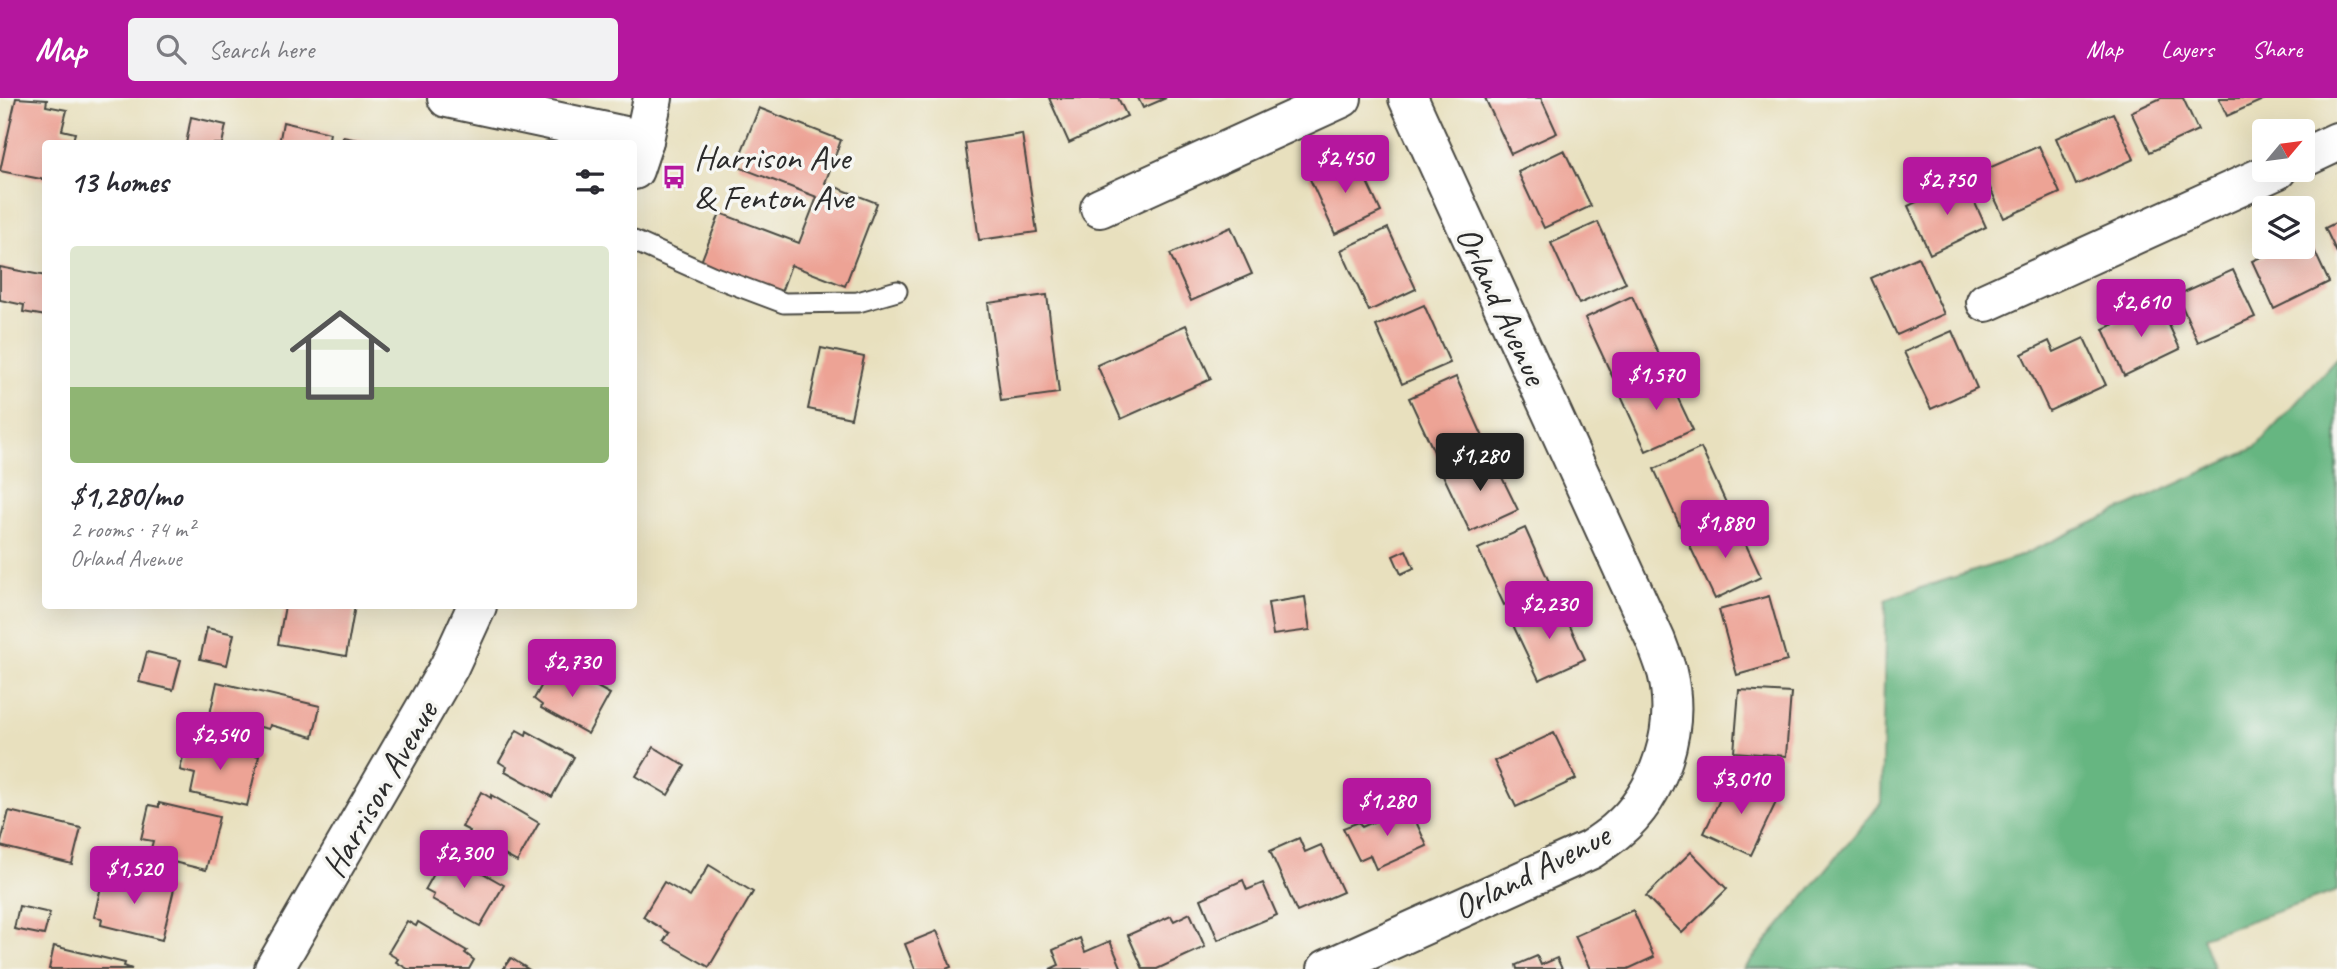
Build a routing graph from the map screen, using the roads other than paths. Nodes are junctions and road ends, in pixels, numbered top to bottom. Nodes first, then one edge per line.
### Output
1 (447, 98) edge
2 (653, 98) edge
3 (1342, 98) edge
4 (1408, 98) edge
5 (588, 140) edge
6 (2337, 142) edge
7 (2315, 152) edge
8 (639, 155) edge
9 (2252, 181) edge
10 (1100, 208) dead end
11 (637, 242) edge
12 (897, 291) dead end
13 (1986, 302) dead end
14 (476, 609) edge
15 (274, 969) edge
16 (1327, 969) edge

1 - 5 street
2 - 8 street
3 - 10 street
4 - 16 street, Orland Avenue
6 - 7 street
9 - 13 street
11 - 12 lane
14 - 15 street, Harrison Avenue

